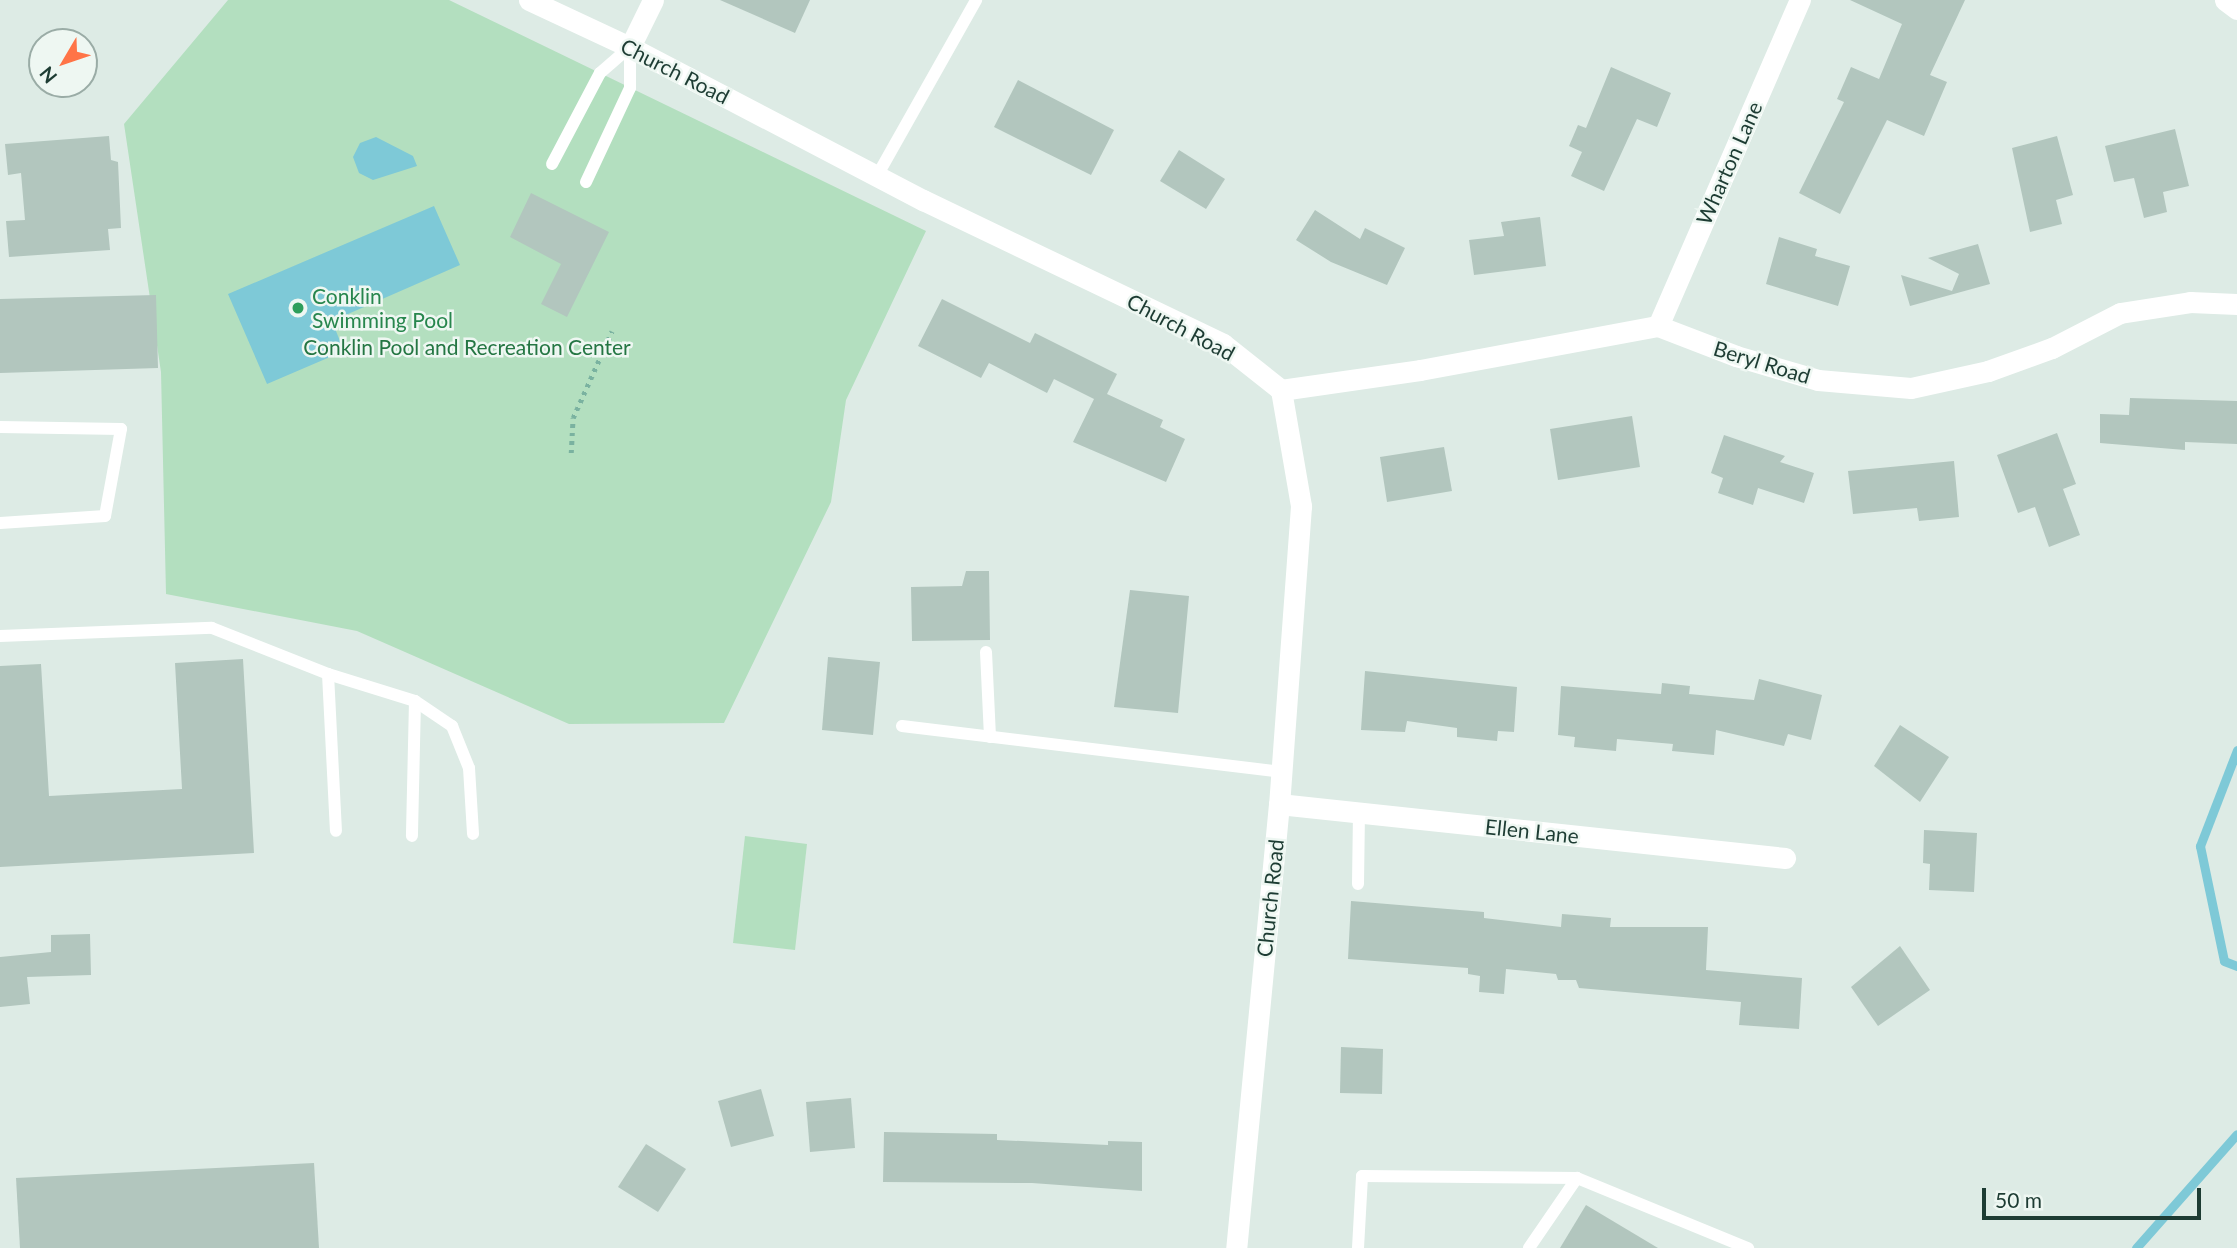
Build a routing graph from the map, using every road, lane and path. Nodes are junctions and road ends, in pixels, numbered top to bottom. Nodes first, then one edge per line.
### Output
1 (529, 0) edge
2 (653, 0) edge
3 (976, 0) edge
4 (1800, 0) edge
5 (2225, 0) edge
6 (2237, 9) edge
7 (630, 47) junction
8 (552, 164) dead end
9 (877, 176) junction
10 (586, 182) dead end
11 (2237, 304) edge
12 (1658, 326) junction
13 (612, 331) dead end
14 (1281, 390) junction
15 (0, 427) edge
16 (571, 453) dead end
17 (0, 523) edge
18 (0, 636) edge
19 (986, 652) dead end
20 (328, 674) junction
21 (415, 701) junction
22 (902, 726) dead end
23 (990, 737) junction
24 (1281, 772) junction
25 (1279, 804) junction
26 (1359, 813) junction
27 (336, 831) dead end
28 (473, 834) dead end
29 (412, 836) dead end
30 (1785, 858) dead end
31 (1358, 884) dead end
32 (1577, 1178) junction
33 (1236, 1248) edge
34 (1358, 1248) edge
35 (1530, 1248) edge
36 (1748, 1248) edge

1 - 7 street, Church Road
2 - 7 street
3 - 9 lane
4 - 12 street, Wharton Lane
5 - 6 street
7 - 8 lane
7 - 9 street, Church Road
7 - 10 lane
9 - 14 street, Church Road
11 - 12 street, Beryl Road
12 - 14 street
13 - 16 path
14 - 24 street, Church Road
15 - 17 lane
18 - 20 lane
19 - 23 lane
20 - 21 lane
20 - 27 lane
21 - 28 lane
21 - 29 lane
22 - 23 lane
23 - 24 lane
24 - 25 street, Church Road
25 - 26 street, Ellen Lane
25 - 33 street, Church Road
26 - 30 street, Ellen Lane
26 - 31 lane
32 - 34 lane
32 - 35 lane
32 - 36 lane

